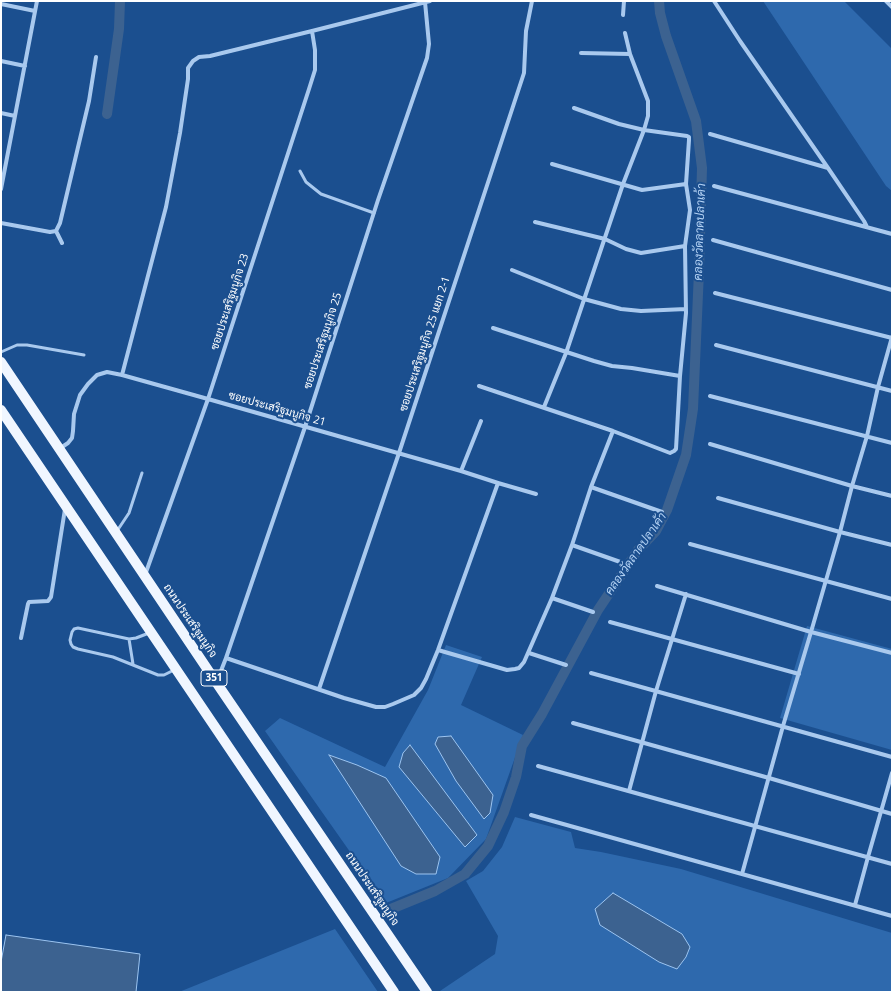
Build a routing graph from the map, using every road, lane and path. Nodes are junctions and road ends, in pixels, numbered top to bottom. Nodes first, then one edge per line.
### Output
1 (37, 1) edge
2 (532, 1) edge
3 (624, 1) edge
4 (714, 1) edge
5 (886, 1) edge
6 (427, 2) edge
7 (1, 4) edge
8 (892, 6) edge
9 (35, 11) junction
10 (623, 15) dead end
11 (312, 31) junction
12 (625, 33) dead end
13 (581, 53) dead end
14 (630, 54) junction
15 (96, 56) dead end
16 (1, 61) edge
17 (25, 66) junction
18 (574, 108) dead end
19 (1, 113) edge
20 (15, 116) junction
21 (644, 130) junction
22 (710, 134) dead end
23 (552, 164) dead end
24 (3, 168) edge
25 (828, 168) junction
26 (300, 171) dead end
27 (623, 184) junction
28 (686, 184) junction
29 (714, 186) dead end
30 (1, 189) edge
31 (374, 213) junction
32 (536, 222) dead end
33 (1, 223) edge
34 (867, 228) junction
35 (56, 230) junction
36 (892, 234) edge
37 (605, 239) junction
38 (713, 240) dead end
39 (62, 244) dead end
40 (686, 246) junction
41 (512, 270) dead end
42 (892, 290) edge
43 (715, 293) dead end
44 (584, 299) junction
45 (686, 309) junction
46 (493, 328) dead end
47 (892, 337) edge
48 (716, 345) dead end
49 (1, 352) edge
50 (566, 353) junction
51 (84, 355) dead end
52 (1, 362) edge
53 (122, 375) junction
54 (680, 376) junction
55 (479, 386) dead end
56 (878, 387) junction
57 (892, 391) edge
58 (710, 396) dead end
59 (208, 399) junction
60 (544, 407) junction
61 (1, 410) edge
62 (481, 421) dead end
63 (305, 427) junction
64 (613, 431) junction
65 (866, 436) junction
66 (892, 443) edge
67 (710, 444) dead end
68 (59, 449) junction
69 (399, 453) junction
70 (461, 471) junction
71 (142, 473) dead end
72 (498, 484) junction
73 (852, 486) junction
74 (591, 487) junction
75 (536, 494) dead end
76 (892, 496) edge
77 (718, 498) dead end
78 (66, 506) junction
79 (662, 512) dead end
80 (116, 532) junction
81 (840, 532) junction
82 (690, 544) dead end
83 (572, 545) junction
84 (892, 545) edge
85 (626, 564) dead end
86 (145, 575) junction
87 (826, 581) junction
88 (657, 586) dead end
89 (686, 594) junction
90 (552, 598) junction
91 (892, 599) edge
92 (593, 612) dead end
93 (610, 622) dead end
94 (811, 632) junction
95 (151, 633) junction
96 (21, 638) dead end
97 (129, 639) junction
98 (672, 639) junction
99 (438, 650) junction
100 (529, 653) junction
101 (892, 653) edge
102 (226, 658) junction
103 (133, 664) junction
104 (566, 665) dead end
105 (176, 669) junction
106 (591, 673) dead end
107 (799, 674) junction
108 (216, 682) junction
109 (319, 689) junction
110 (656, 691) junction
111 (574, 723) dead end
112 (783, 726) junction
113 (642, 742) junction
114 (892, 757) edge
115 (538, 766) dead end
116 (892, 773) edge
117 (769, 778) junction
118 (629, 791) junction
119 (882, 811) junction
120 (892, 814) edge
121 (531, 815) dead end
122 (755, 826) junction
123 (868, 857) junction
124 (892, 864) edge
125 (742, 874) junction
126 (855, 905) junction
127 (892, 916) edge
128 (394, 992) edge
129 (427, 992) edge

1 - 9 street
2 - 69 street, ซอยประเสริฐมนูกิจ 25 แยก 2-1
3 - 10 street
4 - 25 street
5 - 8 street
6 - 11 street
6 - 31 street, ซอยประเสริฐมนูกิจ 25
7 - 9 street
9 - 17 street
11 - 53 street
11 - 59 street, ซอยประเสริฐมนูกิจ 23
12 - 14 street
13 - 14 street
14 - 21 street
15 - 35 street
16 - 17 street
17 - 20 street
18 - 21 street
19 - 20 street
20 - 24 street
21 - 27 street
21 - 28 street
22 - 25 street
23 - 27 street
24 - 30 street
25 - 34 street
26 - 31 lane
27 - 28 street
27 - 37 street
28 - 40 street
29 - 34 street
31 - 63 street, ซอยประเสริฐมนูกิจ 25
32 - 37 street
33 - 35 street
34 - 36 street
35 - 39 street
37 - 40 street
37 - 44 street
38 - 42 street
40 - 45 street
41 - 44 street
43 - 47 street
44 - 45 street
44 - 50 street
45 - 54 street
46 - 50 street
47 - 56 street
48 - 56 street
49 - 51 lane
50 - 54 street
50 - 60 street
52 - 68 main road, ถนนประเสริฐมนูกิจ / 351
53 - 59 street, ซอยประเสริฐมนูกิจ 21
53 - 68 street, ซอยประเสริฐมนูกิจ 21
54 - 64 street
55 - 60 street
56 - 57 street
56 - 65 street
58 - 65 street
59 - 63 street, ซอยประเสริฐมนูกิจ 21
59 - 86 street, ซอยประเสริฐมนูกิจ 23
60 - 64 street
61 - 78 main road, 351
62 - 70 street
63 - 69 street, ซอยประเสริฐมนูกิจ 21
63 - 102 street, ซอยประเสริฐมนูกิจ 25
64 - 74 street
65 - 66 street
65 - 73 street
67 - 73 street
68 - 80 main road, ถนนประเสริฐมนูกิจ / 351
69 - 70 street, ซอยประเสริฐมนูกิจ 21
69 - 109 street, ซอยประเสริฐมนูกิจ 25 แยก 2-1
70 - 72 street, ซอยประเสริฐมนูกิจ 21
71 - 80 lane
72 - 75 street, ซอยประเสริฐมนูกิจ 21
72 - 99 street
73 - 76 street
73 - 81 street
74 - 79 street
74 - 83 street
77 - 81 street
78 - 95 main road, 351
78 - 96 street
80 - 86 main road, ถนนประเสริฐมนูกิจ / 351
81 - 84 street
81 - 87 street
82 - 87 street
83 - 85 street
83 - 90 street
86 - 108 main road, ถนนประเสริฐมนูกิจ / 351
87 - 91 street
87 - 94 street
88 - 89 street
89 - 94 street
89 - 98 street
90 - 92 street
90 - 100 street
93 - 98 street
94 - 101 street
94 - 107 street
95 - 97 lane
95 - 105 main road, 351
97 - 103 lane
97 - 103 lane
98 - 107 street
98 - 110 street
99 - 100 street
99 - 109 street
100 - 104 street
102 - 108 street, ซอยประเสริฐมนูกิจ 25
102 - 109 street
103 - 105 lane
105 - 128 main road, 351
106 - 110 street
107 - 112 street
108 - 129 main road, ถนนประเสริฐมนูกิจ / 351
110 - 112 street
110 - 113 street
111 - 113 street
112 - 114 street
112 - 117 street
113 - 117 street
113 - 118 street
115 - 118 street
116 - 119 street
117 - 119 street
117 - 122 street
118 - 122 street
119 - 120 street
119 - 123 street
121 - 125 street
122 - 123 street
122 - 125 street
123 - 124 street
123 - 126 street
125 - 126 street
126 - 127 street

